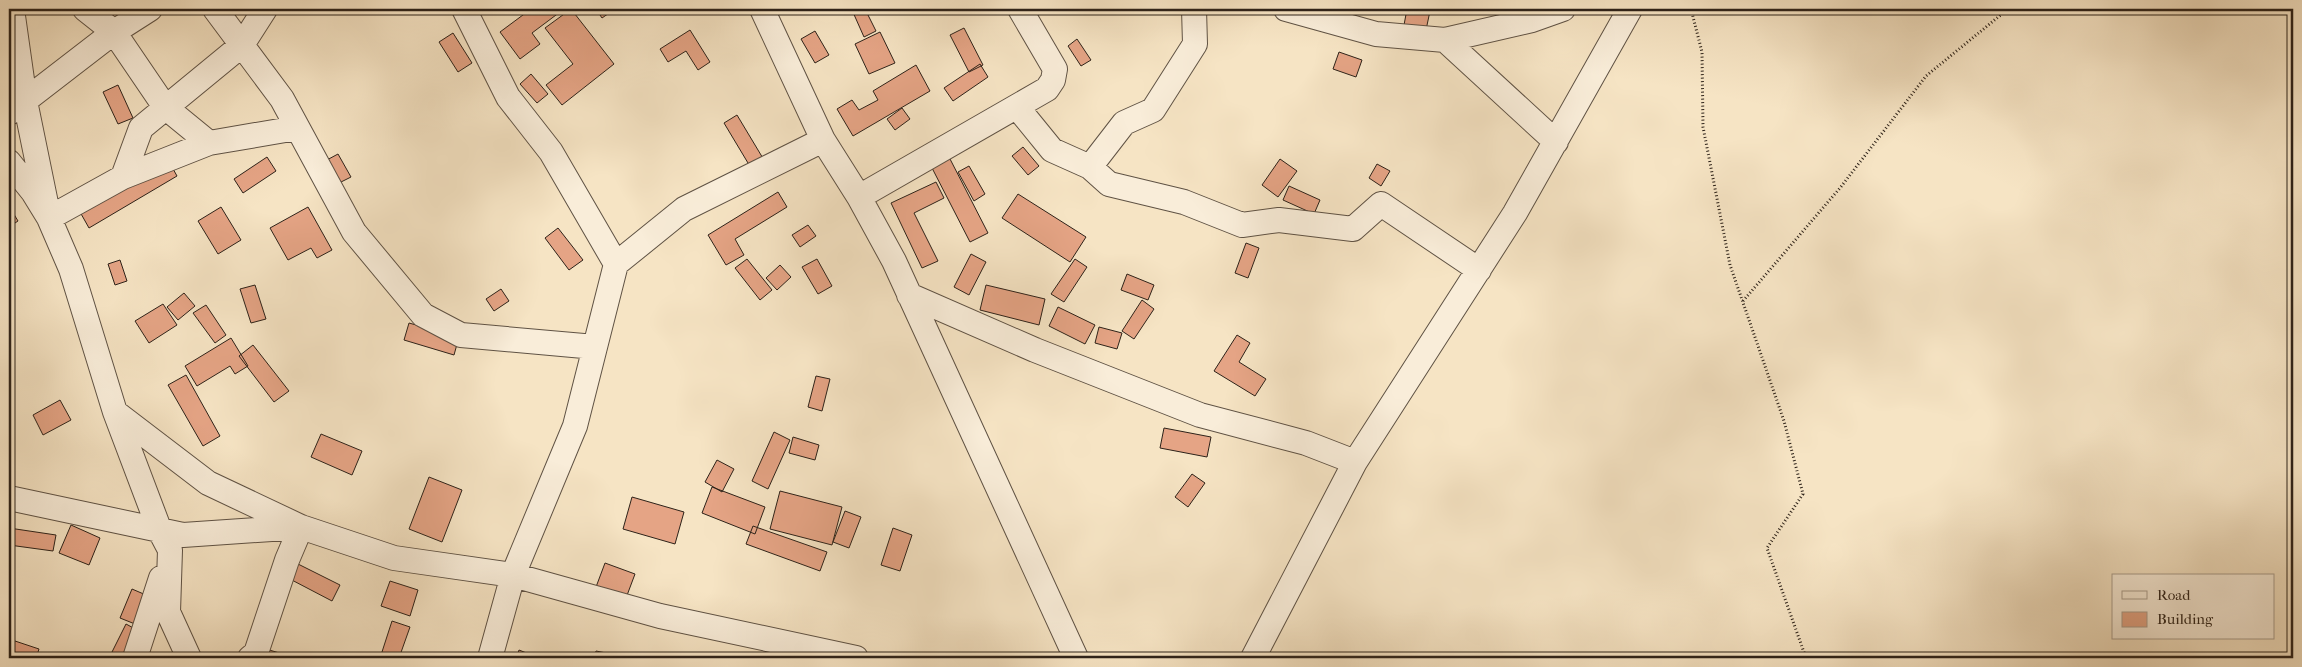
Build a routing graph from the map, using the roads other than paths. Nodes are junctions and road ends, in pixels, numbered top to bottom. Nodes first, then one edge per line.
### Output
1 (12, 9) edge
2 (85, 9) edge
3 (150, 9) edge
4 (215, 9) edge
5 (265, 9) edge
6 (464, 9) edge
7 (762, 9) edge
8 (1286, 9) edge
9 (1563, 9) edge
10 (1630, 9) edge
11 (1021, 10) edge
12 (1191, 10) edge
13 (114, 32) junction
14 (1445, 40) junction
15 (242, 45) junction
16 (17, 107) edge
17 (165, 107) junction
18 (1016, 107) junction
19 (297, 128) junction
20 (823, 140) junction
21 (1556, 142) junction
22 (209, 144) junction
23 (9, 162) edge
24 (1090, 167) junction
25 (123, 177) junction
26 (859, 197) junction
27 (49, 218) junction
28 (616, 264) junction
29 (1479, 270) junction
30 (909, 295) junction
31 (595, 347) junction
32 (115, 412) junction
33 (1355, 462) junction
34 (9, 498) edge
35 (301, 527) junction
36 (165, 541) junction
37 (513, 575) junction
38 (135, 658) edge
39 (189, 658) edge
40 (250, 658) edge
41 (490, 658) edge
42 (856, 658) edge
43 (1076, 658) edge
44 (1253, 658) edge

1 - 16 street
2 - 13 street
3 - 13 street
4 - 15 street
5 - 15 street
6 - 28 street
7 - 20 street
8 - 14 street
9 - 14 street
10 - 21 street
11 - 18 street
12 - 24 street
13 - 16 street
13 - 17 street
14 - 21 street
15 - 17 street
15 - 19 street
16 - 27 street
17 - 22 street
17 - 25 street
18 - 24 street
18 - 26 street
19 - 22 street
19 - 31 street
20 - 26 street
20 - 28 street
21 - 29 street
22 - 25 street
23 - 27 street
24 - 29 street
25 - 27 street
26 - 30 street
27 - 32 street
28 - 31 street
29 - 33 street
30 - 33 street
30 - 43 street
31 - 37 street
32 - 35 street
32 - 36 street
33 - 44 street
34 - 36 street
35 - 36 street
35 - 37 street
35 - 40 street
36 - 38 street
36 - 39 street
37 - 41 street
37 - 42 street

